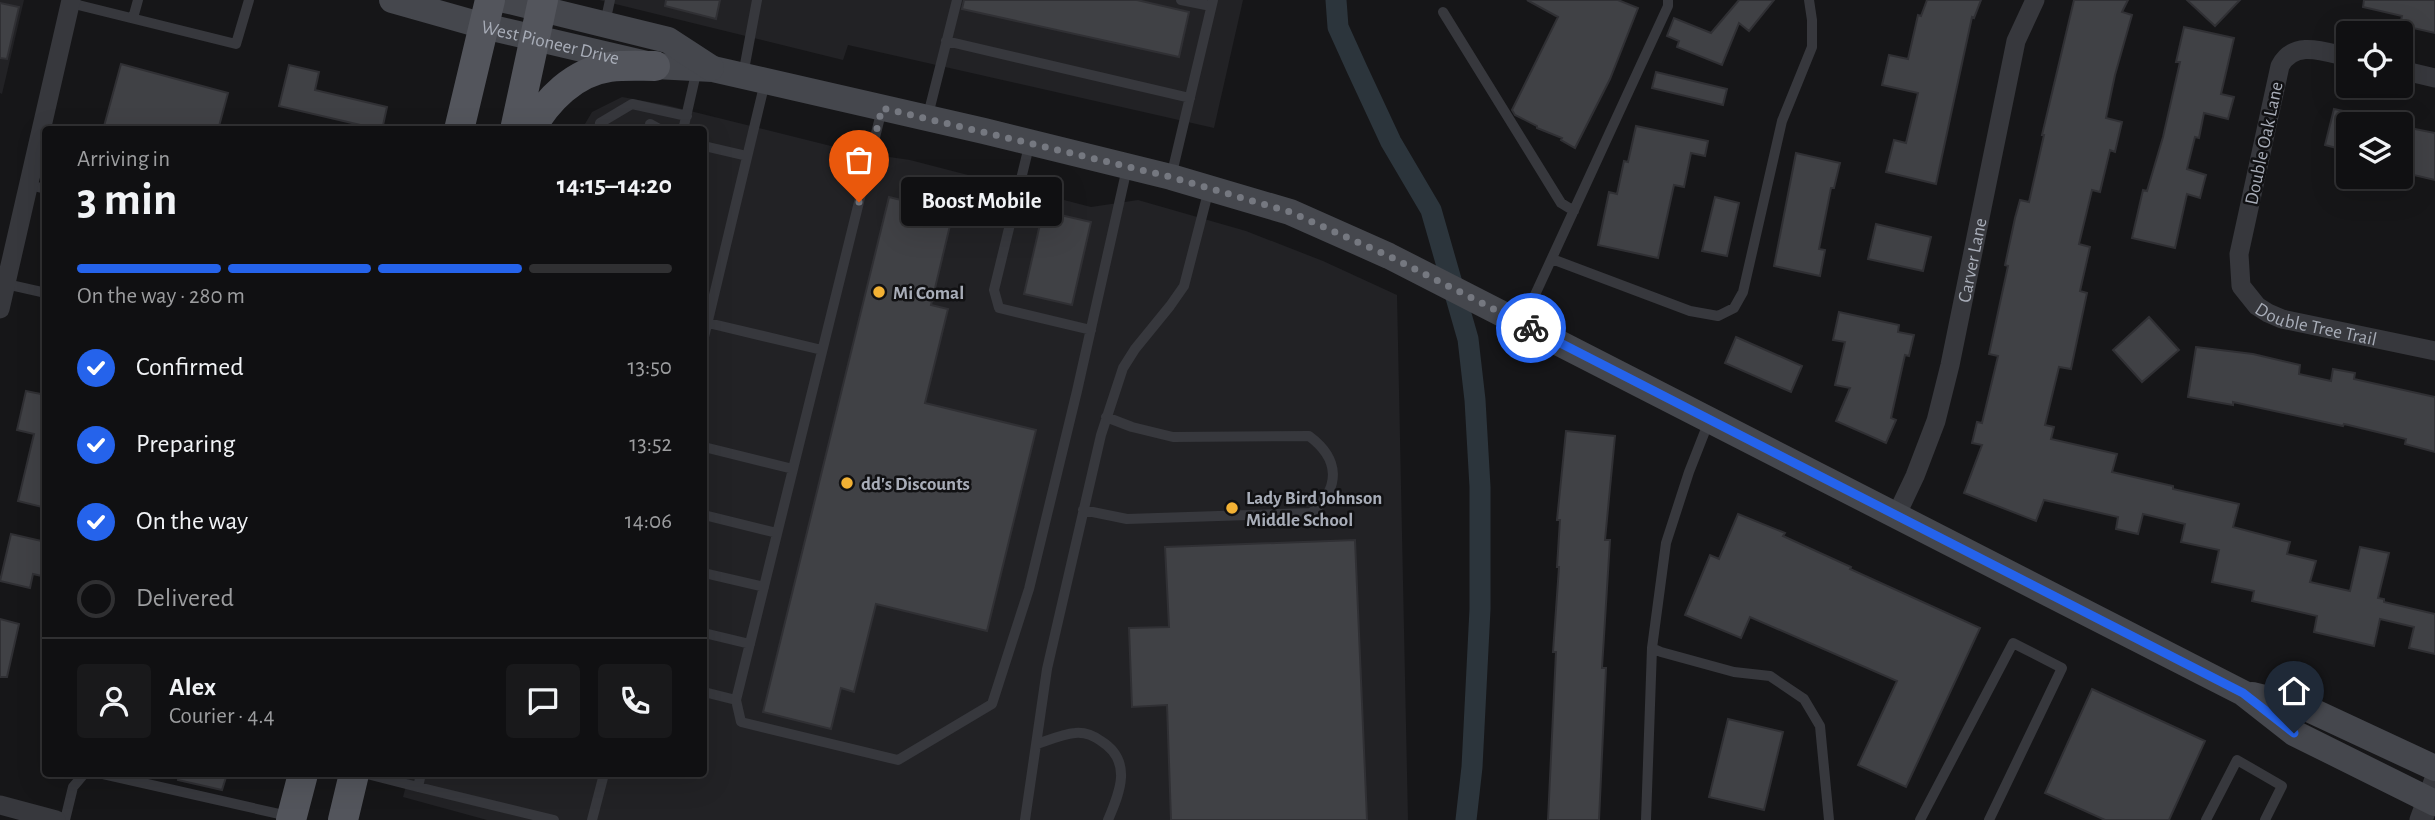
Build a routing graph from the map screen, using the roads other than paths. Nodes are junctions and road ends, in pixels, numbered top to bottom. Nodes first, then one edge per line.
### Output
1 (138, 0) edge
2 (391, 0) edge
3 (505, 0) edge
4 (757, 0) edge
5 (957, 0) edge
6 (1181, 0) edge
7 (1668, 0) edge
8 (1809, 0) edge
9 (2035, 0) edge
10 (71, 1) edge
11 (246, 1) edge
12 (1212, 3) edge
13 (607, 12) edge
14 (1443, 12) dead end
15 (487, 13) edge
16 (539, 15) edge
17 (133, 18) junction
18 (946, 41) junction
19 (2336, 54) edge
20 (655, 65) junction
21 (705, 69) junction
22 (2413, 73) edge
23 (2435, 78) edge
24 (754, 79) junction
25 (1190, 98) junction
26 (882, 108) junction
27 (687, 116) junction
28 (928, 118) junction
29 (650, 124) dead end
30 (48, 126) edge
31 (460, 126) edge
32 (516, 126) edge
33 (532, 126) edge
34 (600, 126) edge
35 (654, 126) edge
36 (684, 126) edge
37 (1030, 142) junction
38 (707, 147) edge
39 (747, 156) junction
40 (42, 160) edge
41 (1127, 167) junction
42 (1171, 177) junction
43 (37, 187) edge
44 (1209, 189) junction
45 (1574, 211) junction
46 (2239, 254) joint
47 (1552, 259) junction
48 (6, 284) junction
49 (42, 292) edge
50 (0, 309) edge
51 (707, 314) edge
52 (707, 322) edge
53 (1522, 324) junction
54 (1091, 330) junction
55 (822, 350) junction
56 (2435, 351) edge
57 (1106, 417) junction
58 (1709, 420) junction
59 (707, 448) edge
60 (793, 469) junction
61 (1083, 510) junction
62 (707, 516) edge
63 (1896, 516) junction
64 (777, 533) junction
65 (707, 574) edge
66 (764, 587) junction
67 (707, 634) edge
68 (750, 644) junction
69 (1651, 648) junction
70 (707, 693) edge
71 (2243, 693) junction
72 (736, 700) junction
73 (1037, 744) junction
74 (2435, 768) edge
75 (81, 777) edge
76 (116, 777) edge
77 (302, 777) edge
78 (353, 777) edge
79 (379, 777) edge
80 (420, 777) edge
81 (603, 777) edge
82 (418, 787) junction
83 (2430, 802) edge
84 (6, 811) edge
85 (292, 818) edge
86 (57, 820) edge
87 (65, 820) edge
88 (343, 820) edge
89 (550, 820) edge
90 (592, 820) edge
91 (1025, 820) edge
92 (1108, 820) edge
93 (1646, 820) edge
94 (1829, 820) edge
95 (1920, 820) edge
96 (1989, 820) edge
97 (2206, 820) edge
98 (2265, 820) edge

1 - 17 lane
2 - 15 main road, West Pioneer Drive
3 - 16 main road, West Pioneer Drive
4 - 24 lane
5 - 18 lane
6 - 12 lane
7 - 45 lane
8 - 47 lane
9 - 63 street, Carver Lane
10 - 17 lane
10 - 30 street
11 - 17 lane
12 - 25 lane
13 - 16 main road, West Pioneer Drive
13 - 21 main road, West Pioneer Drive
14 - 45 lane
15 - 16 main road, West Pioneer Drive
15 - 31 main road
16 - 20 main road, West Pioneer Drive
16 - 32 main road
18 - 25 lane
18 - 28 lane
19 - 46 street, Double Oak Lane
20 - 21 main road, West Pioneer Drive
20 - 33 main road
21 - 24 main road, West Pioneer Drive
21 - 27 lane
22 - 23 street
24 - 26 main road, West Pioneer Drive
24 - 39 lane
25 - 42 lane
26 - 28 main road, West Pioneer Drive
26 - 55 lane
27 - 34 lane
27 - 36 lane
28 - 37 main road, West Pioneer Drive
29 - 35 lane
37 - 41 main road, West Pioneer Drive
37 - 54 lane
38 - 39 lane
39 - 51 lane
40 - 43 street
41 - 42 main road, West Pioneer Drive
41 - 54 lane
42 - 44 main road, West Pioneer Drive
43 - 48 street
44 - 53 main road, West Pioneer Drive
44 - 57 lane
45 - 47 lane
46 - 56 street, Double Tree Trail
47 - 53 lane
48 - 49 lane
48 - 50 street
52 - 55 lane
53 - 58 main road, West Pioneer Drive
54 - 72 lane
55 - 60 lane
57 - 61 lane
57 - 61 lane
58 - 63 main road, West Pioneer Drive
58 - 69 lane
59 - 60 lane
60 - 64 lane
61 - 73 lane
62 - 64 lane
63 - 71 main road, West Pioneer Drive
64 - 66 lane
65 - 66 lane
66 - 68 lane
67 - 68 lane
68 - 72 lane
69 - 93 lane
69 - 94 lane
70 - 72 lane
71 - 74 main road, West Pioneer Drive
71 - 83 main road, West Pioneer Drive
73 - 91 lane
73 - 92 lane
75 - 87 lane
76 - 85 lane
77 - 85 main road
78 - 88 main road
79 - 82 lane
80 - 82 lane
81 - 90 lane
82 - 89 lane
84 - 86 street
95 - 96 lane
97 - 98 lane

